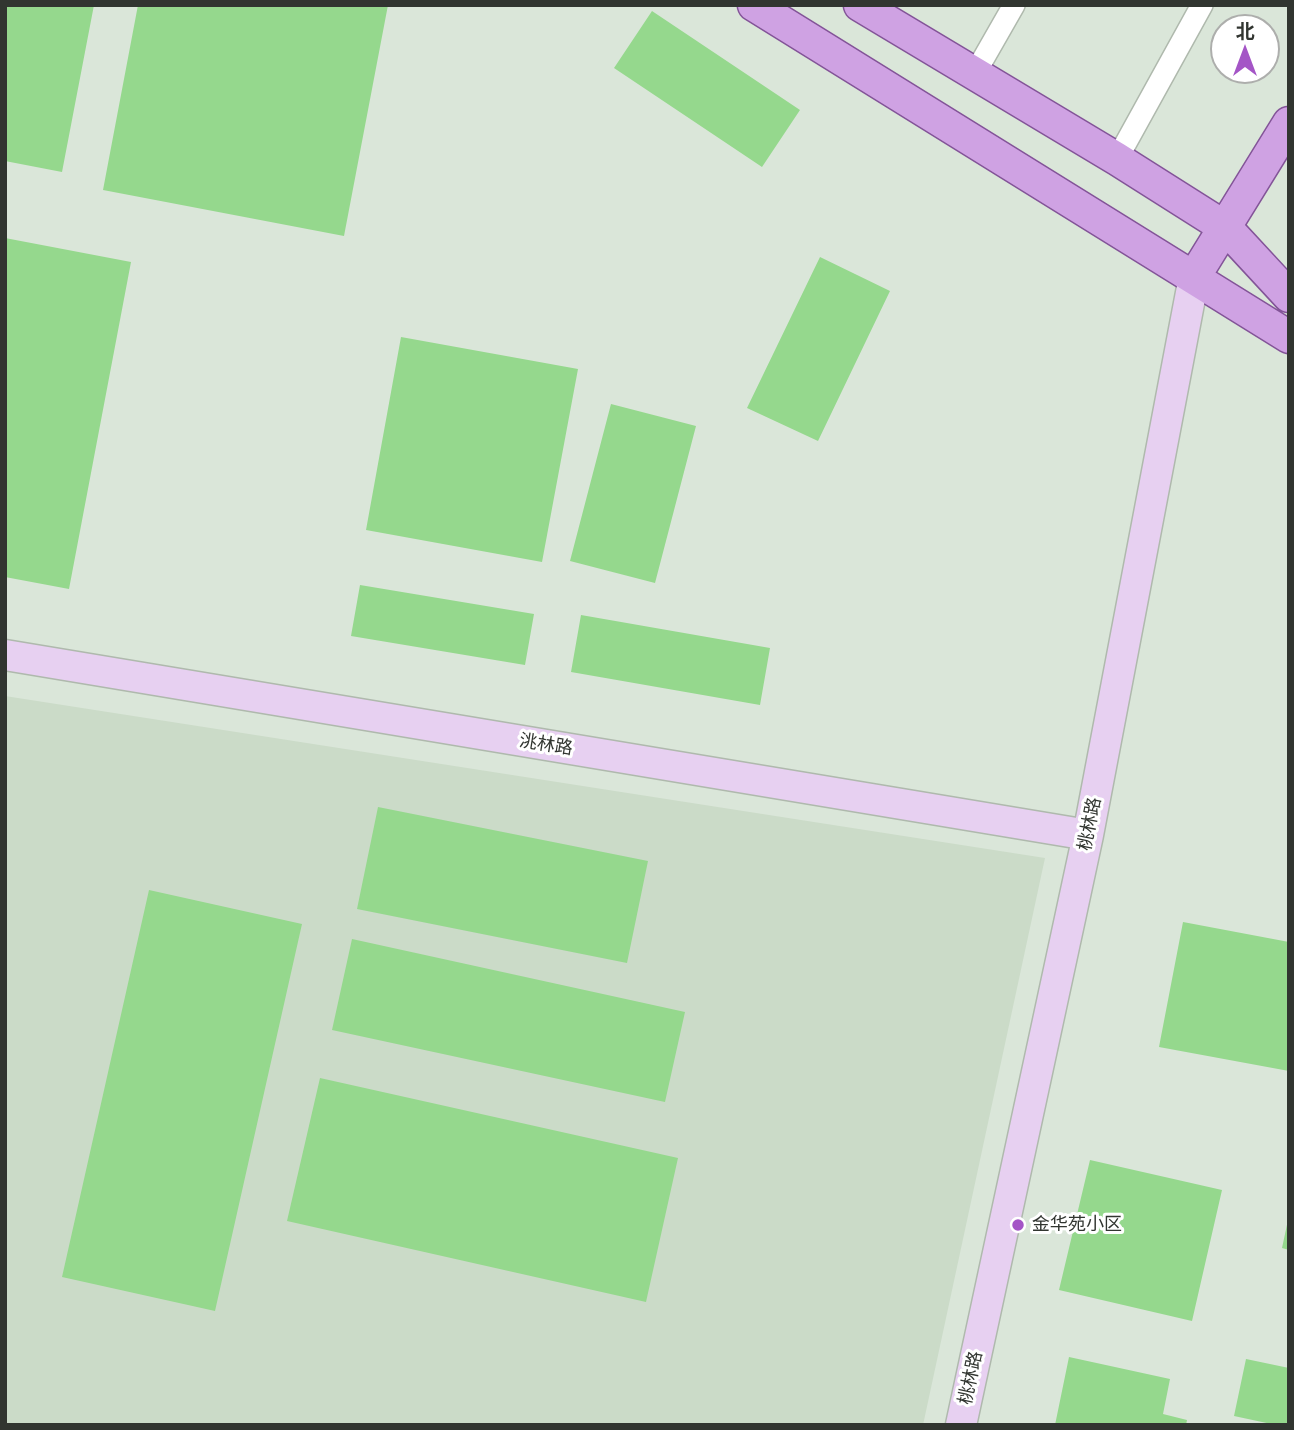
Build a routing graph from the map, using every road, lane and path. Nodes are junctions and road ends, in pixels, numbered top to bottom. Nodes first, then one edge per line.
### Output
1 (754, 5) edge
2 (860, 5) edge
3 (1014, 5) edge
4 (1202, 5) edge
5 (974, 75) junction
6 (1289, 123) edge
7 (1289, 155) edge
8 (1117, 159) junction
9 (1226, 228) junction
10 (1194, 277) junction
11 (1289, 296) edge
12 (1289, 337) edge
13 (5, 655) edge
14 (1088, 835) junction
15 (961, 1425) edge

1 - 10 main road
2 - 5 main road
3 - 5 street
4 - 8 street
5 - 8 main road
6 - 9 main road
7 - 9 main road
8 - 9 main road
9 - 10 main road, 桃林路
9 - 11 main road
10 - 12 main road
10 - 14 street, 桃林路
13 - 14 street, 洮林路
14 - 15 street, 桃林路

